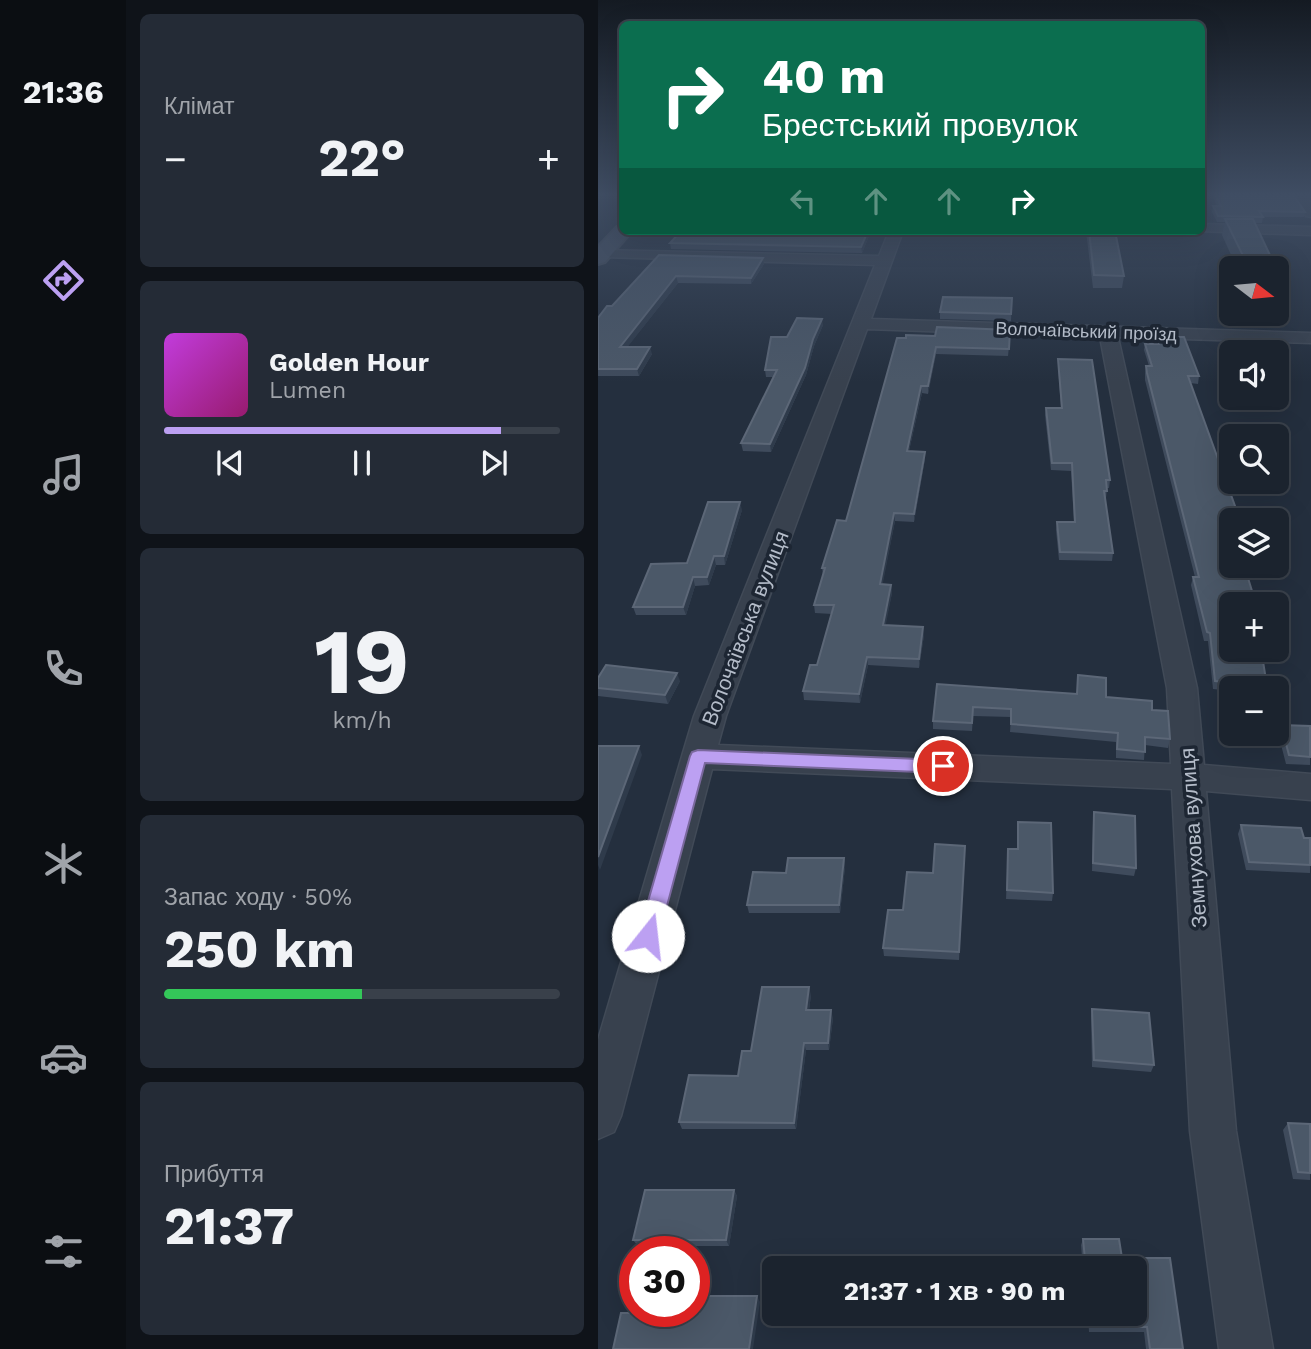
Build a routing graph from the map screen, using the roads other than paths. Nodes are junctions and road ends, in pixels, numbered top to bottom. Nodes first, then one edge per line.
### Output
1 (645, 256) edge
2 (887, 256) edge
3 (885, 261) junction
4 (861, 324) junction
5 (1108, 332) junction
6 (1310, 338) edge
7 (698, 756) junction
8 (1188, 777) junction
9 (1310, 788) edge
10 (598, 1116) edge
11 (1246, 1349) edge

1 - 3 street
2 - 3 street, Волочаївська вулиця
3 - 4 street, Волочаївська вулиця
4 - 5 street, Волочаївський проїзд
4 - 7 street, Волочаївська вулиця
5 - 6 street, Волочаївський проїзд
5 - 8 street, Земнухова вулиця
7 - 8 street
7 - 10 street, Волочаївська вулиця
8 - 9 street
8 - 11 street, Земнухова вулиця

